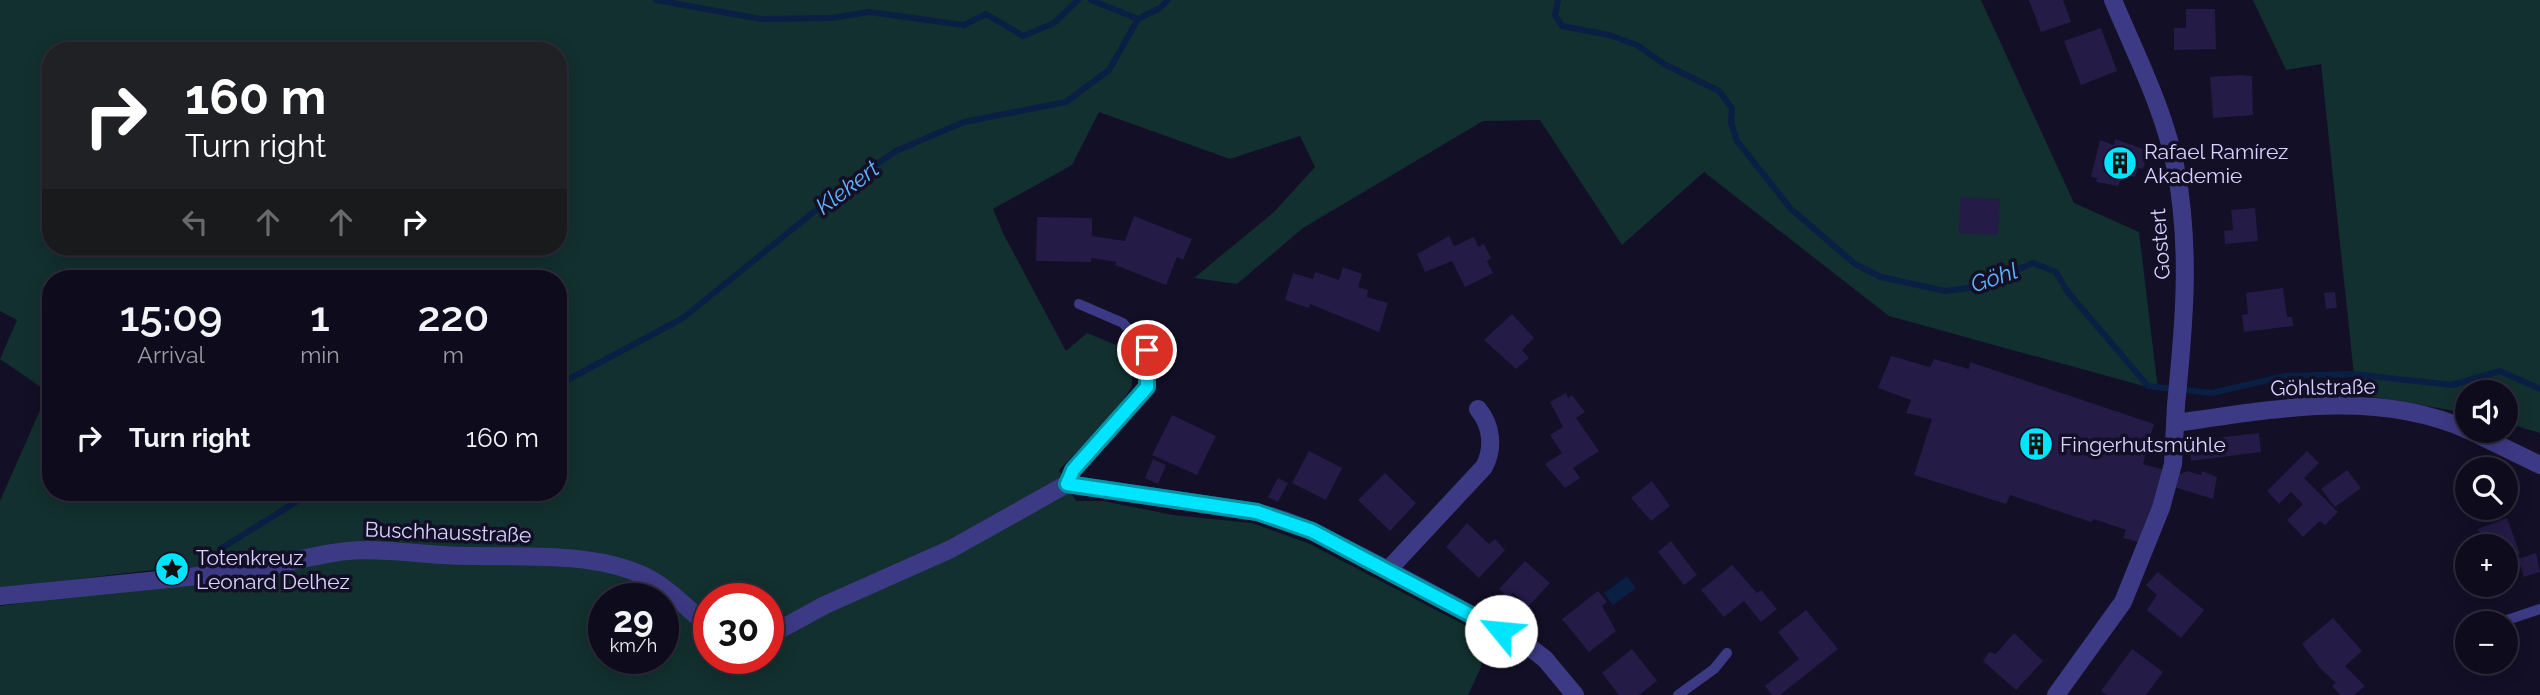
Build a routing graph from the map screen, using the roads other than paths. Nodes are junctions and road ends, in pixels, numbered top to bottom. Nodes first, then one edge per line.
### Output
1 (2113, 0) edge
2 (1079, 304) dead end
3 (1478, 409) dead end
4 (2177, 414) junction
5 (2455, 426) edge
6 (2495, 443) edge
7 (2540, 465) edge
8 (1067, 484) junction
9 (1388, 570) junction
10 (0, 596) edge
11 (2540, 609) edge
12 (693, 613) edge
13 (2518, 616) edge
14 (784, 627) edge
15 (1727, 653) dead end
16 (1576, 695) edge
17 (1678, 695) edge
18 (2056, 695) edge

1 - 4 street, Gostert
2 - 8 lane
3 - 9 street
4 - 5 street, Göhlstraße
4 - 18 street, Gostert
6 - 7 street, Göhlstraße
8 - 9 street
8 - 14 street
9 - 16 street
10 - 12 street, Buschhausstraße
11 - 13 lane
15 - 17 lane

